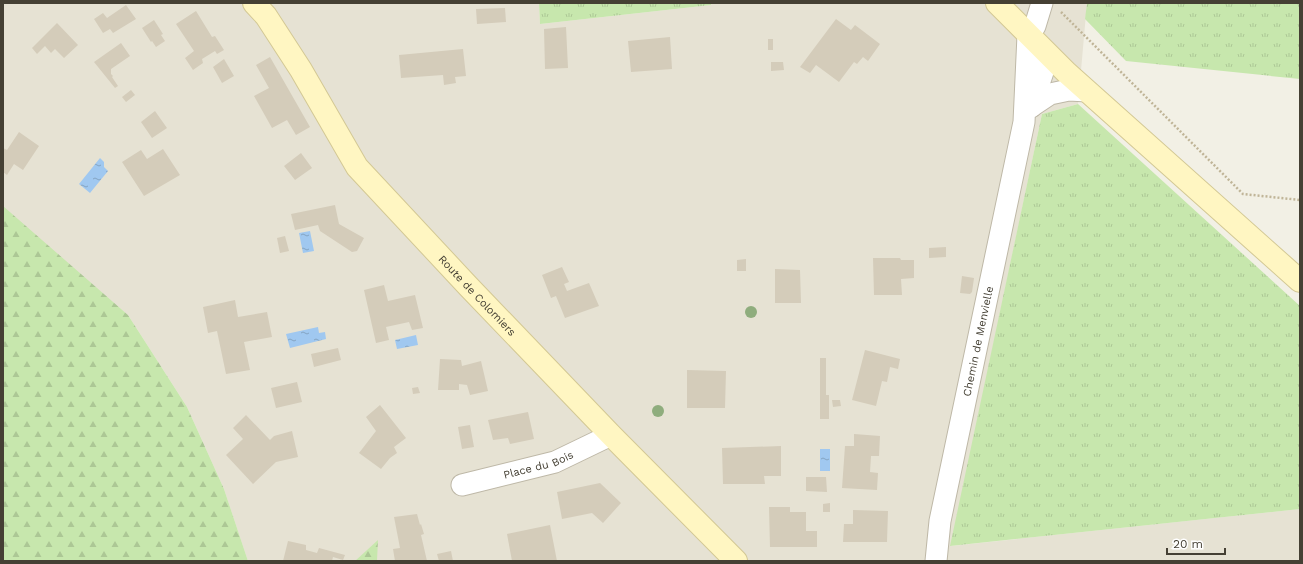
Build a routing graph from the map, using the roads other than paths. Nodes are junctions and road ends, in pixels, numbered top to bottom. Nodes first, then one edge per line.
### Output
1 (254, 3) edge
2 (998, 3) edge
3 (1050, 6) edge
4 (1028, 35) junction
5 (1046, 52) junction
6 (1087, 91) junction
7 (1028, 114) junction
8 (1300, 281) edge
9 (611, 435) junction
10 (462, 485) dead end
11 (736, 561) edge
12 (936, 561) edge

1 - 9 street, Route de Colomiers
2 - 4 street
3 - 4 street, Chemin de Menvielle
4 - 5 street
4 - 7 street, Chemin de Menvielle
5 - 6 street
5 - 7 street, Chemin de Menvielle
6 - 7 street
6 - 8 street
7 - 12 street, Chemin de Menvielle
9 - 10 street, Place du Bois
9 - 11 street, Route de Colomiers

